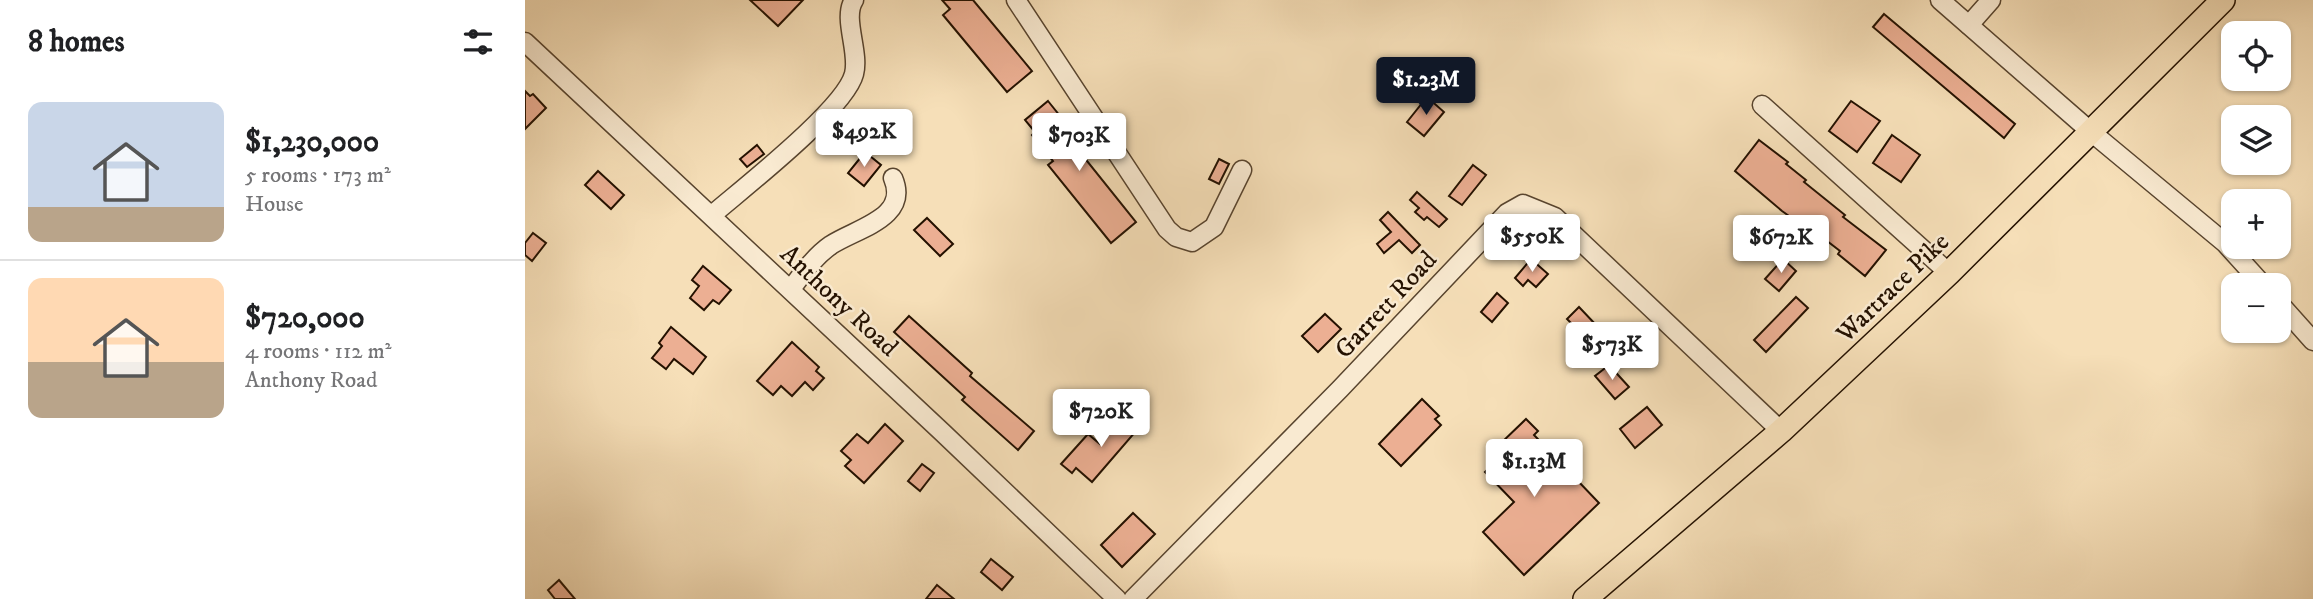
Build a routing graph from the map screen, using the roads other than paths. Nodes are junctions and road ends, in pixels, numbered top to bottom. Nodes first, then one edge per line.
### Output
1 (854, 0) edge
2 (1016, 0) edge
3 (1940, 0) edge
4 (1991, 0) edge
5 (2223, 0) edge
6 (1969, 25) junction
7 (525, 42) edge
8 (1762, 105) dead end
9 (2090, 131) junction
10 (1242, 170) dead end
11 (893, 178) dead end
12 (712, 215) junction
13 (1949, 273) junction
14 (2252, 273) edge
15 (791, 289) junction
16 (2291, 316) edge
17 (2313, 341) edge
18 (1781, 431) junction
19 (1117, 599) edge
20 (1133, 599) edge
21 (1585, 599) edge

1 - 12 street
2 - 10 street
3 - 6 street
4 - 6 street
5 - 9 main road, Wartrace Pike
6 - 9 street
7 - 12 street, Anthony Road
8 - 13 street
9 - 13 main road, Wartrace Pike
9 - 14 street
11 - 15 street
12 - 15 street, Anthony Road
13 - 18 main road, Wartrace Pike
15 - 19 street, Anthony Road
16 - 17 street
18 - 20 street, Garrett Road
18 - 21 main road, Wartrace Pike

